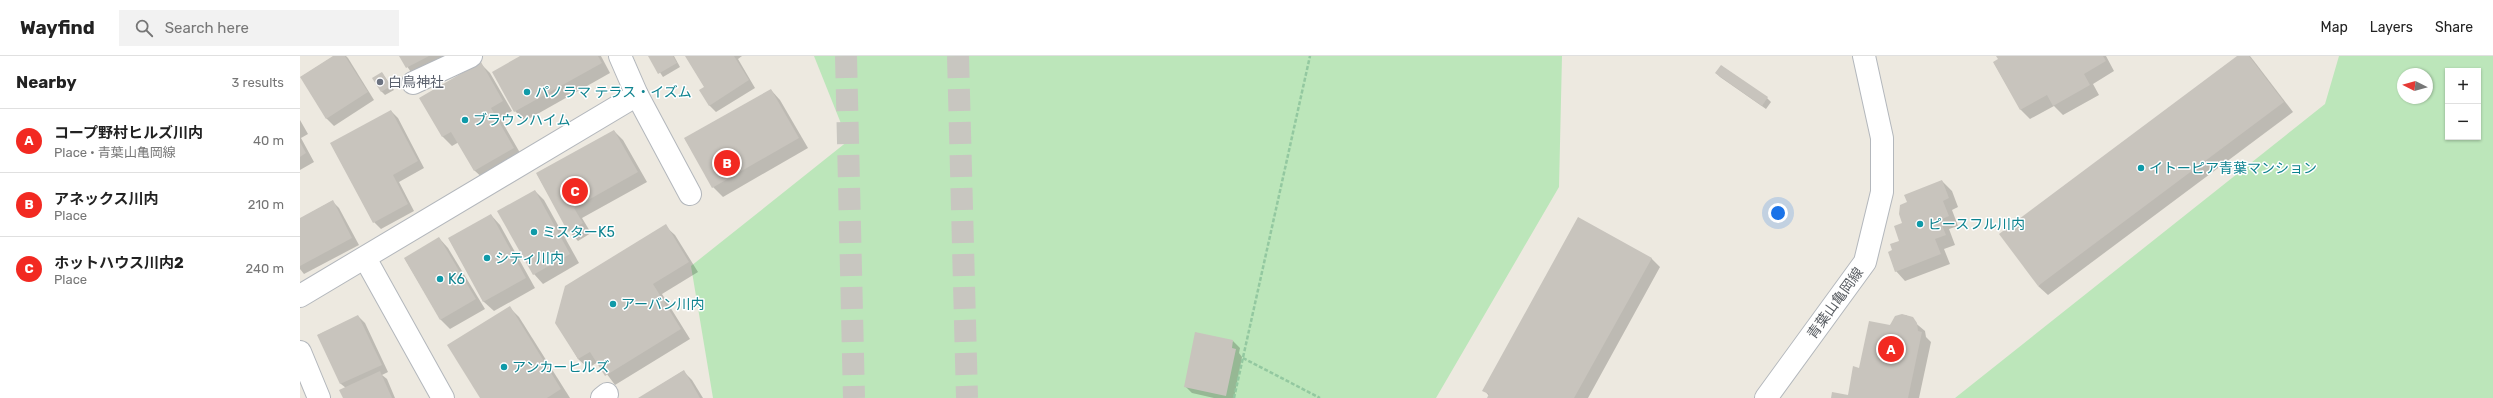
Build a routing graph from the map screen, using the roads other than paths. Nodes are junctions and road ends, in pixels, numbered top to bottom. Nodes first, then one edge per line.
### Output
1 (471, 56) edge
2 (620, 56) edge
3 (1864, 56) edge
4 (413, 83) dead end
5 (636, 95) junction
6 (690, 194) dead end
7 (365, 258) junction
8 (300, 296) edge
9 (300, 352) edge
10 (319, 398) edge
11 (443, 398) edge
12 (1766, 398) edge

1 - 4 street
2 - 5 street
3 - 12 street, 青葉山亀岡線
5 - 6 street
5 - 7 street
7 - 8 street
7 - 11 street
9 - 10 street

